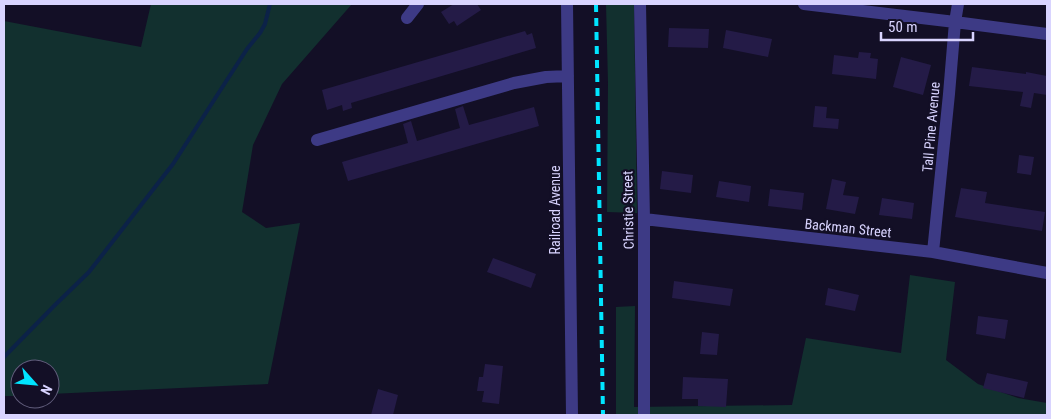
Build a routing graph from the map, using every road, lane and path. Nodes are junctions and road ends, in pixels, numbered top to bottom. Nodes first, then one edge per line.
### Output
1 (418, 4) edge
2 (567, 4) edge
3 (640, 4) edge
4 (804, 4) edge
5 (958, 4) edge
6 (407, 18) dead end
7 (955, 22) junction
8 (1047, 34) edge
9 (568, 76) junction
10 (316, 140) dead end
11 (644, 219) junction
12 (933, 252) junction
13 (1047, 273) edge
14 (572, 415) edge
15 (644, 415) edge

1 - 6 street
2 - 9 street, Railroad Avenue
3 - 11 street, Christie Street
4 - 7 street
5 - 7 street, Tall Pine Avenue
7 - 8 street
7 - 12 street, Tall Pine Avenue
9 - 10 street
9 - 14 street, Railroad Avenue
11 - 12 street, Backman Street
11 - 15 street, Christie Street
12 - 13 street, Backman Street

